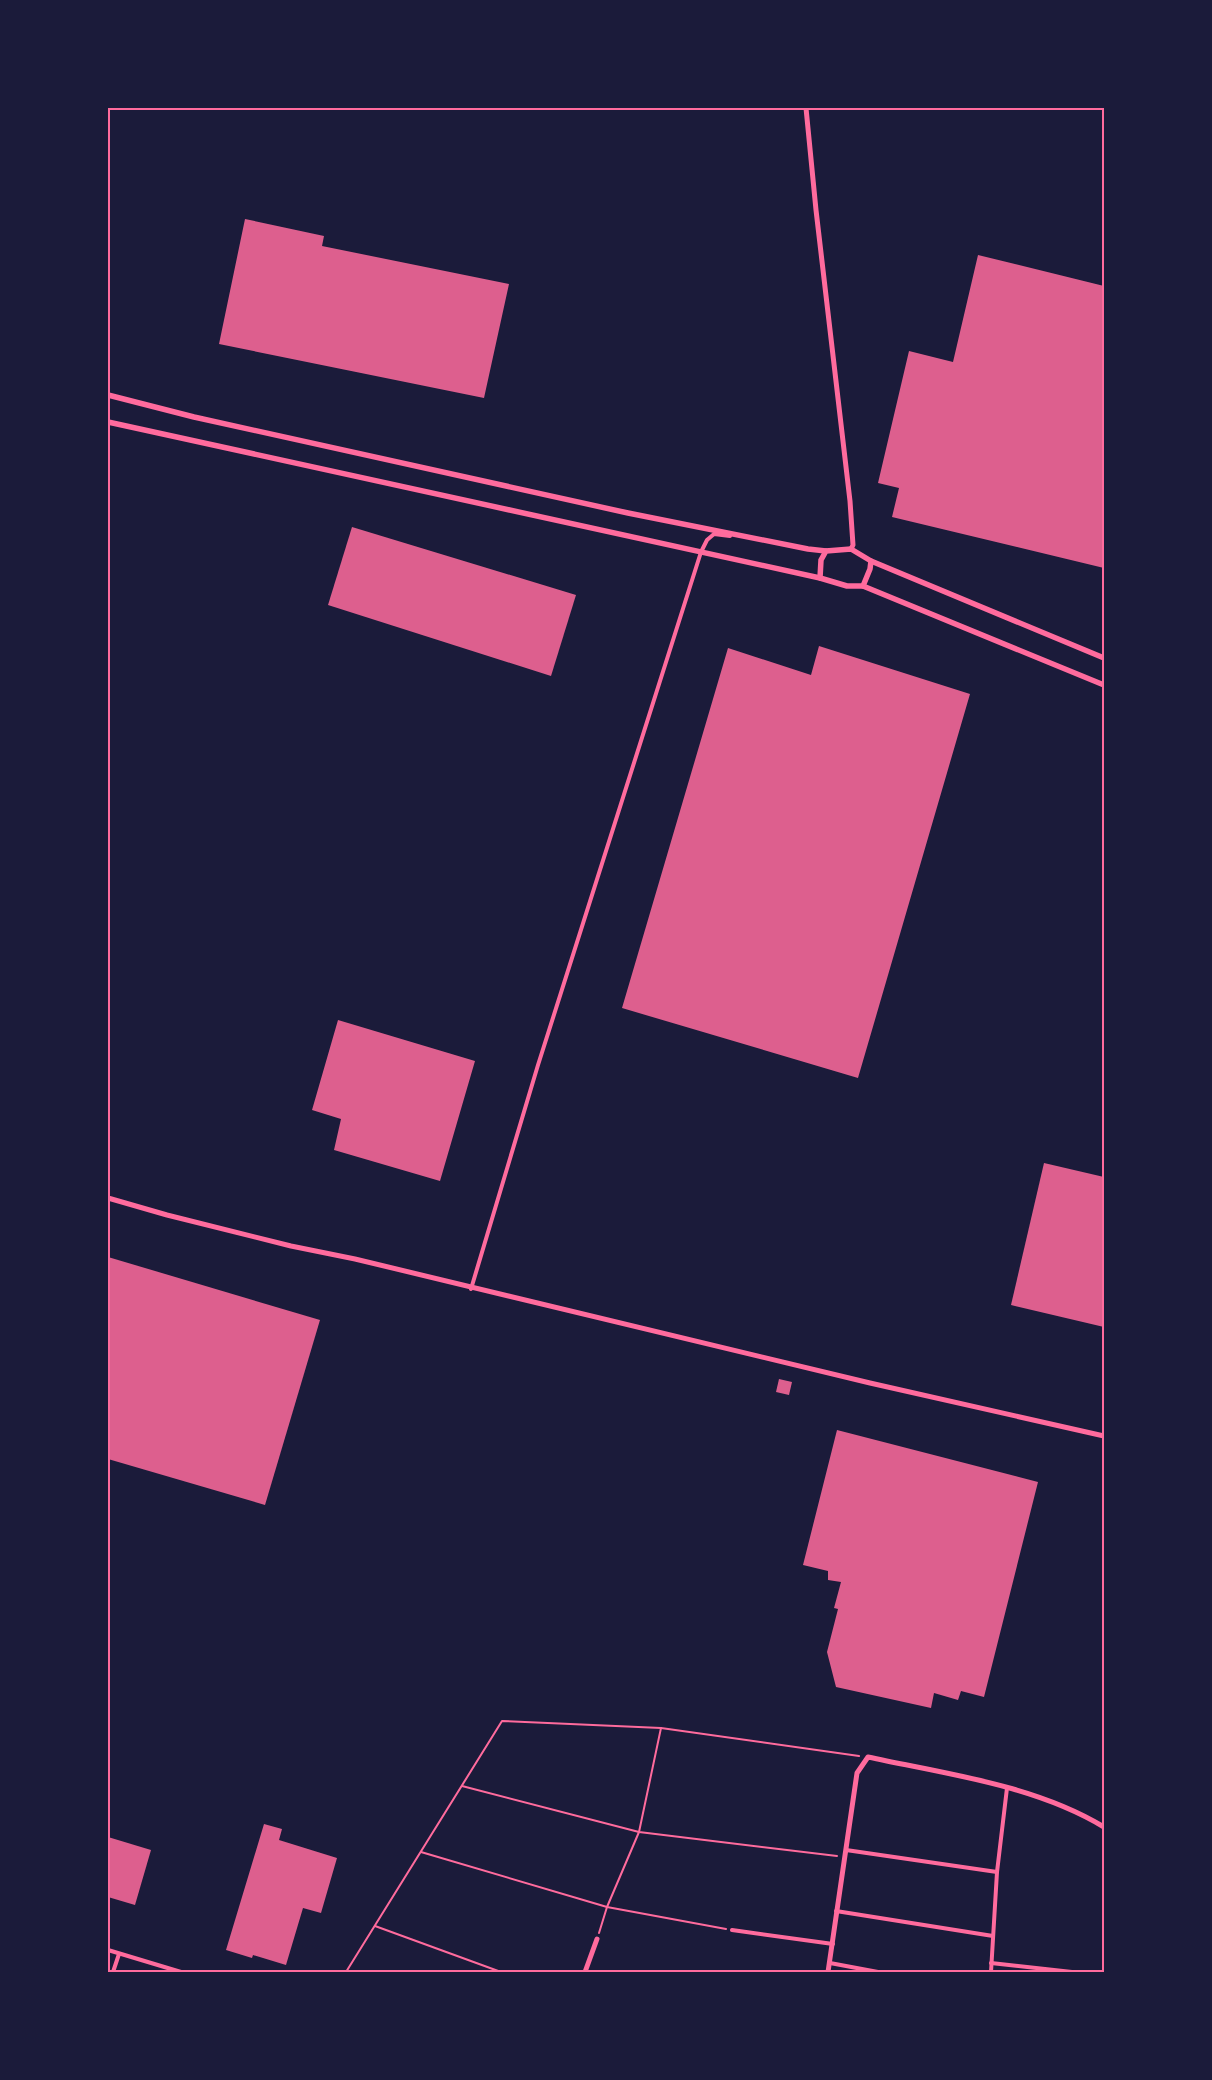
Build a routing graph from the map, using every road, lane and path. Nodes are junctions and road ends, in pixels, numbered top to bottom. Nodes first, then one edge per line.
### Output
1 (806, 108) edge
2 (108, 394) edge
3 (108, 422) edge
4 (751, 538) junction
5 (851, 549) junction
6 (826, 551) junction
7 (701, 552) junction
8 (871, 561) junction
9 (820, 578) junction
10 (863, 586) junction
11 (1104, 658) edge
12 (1104, 685) edge
13 (108, 1198) edge
14 (471, 1288) junction
15 (1104, 1436) edge
16 (662, 1728) junction
17 (868, 1757) junction
18 (462, 1786) junction
19 (1007, 1788) junction
20 (1104, 1826) edge
21 (639, 1832) junction
22 (846, 1850) junction
23 (421, 1852) junction
24 (845, 1857) junction
25 (997, 1872) junction
26 (607, 1906) junction
27 (836, 1911) junction
28 (375, 1926) junction
29 (732, 1930) joint
30 (993, 1936) junction
31 (597, 1939) joint
32 (833, 1944) junction
33 (108, 1950) edge
34 (119, 1954) junction
35 (992, 1963) junction
36 (830, 1964) junction
37 (113, 1972) edge
38 (180, 1972) edge
39 (346, 1972) edge
40 (501, 1972) edge
41 (585, 1972) edge
42 (828, 1972) edge
43 (878, 1972) edge
44 (991, 1972) edge
45 (1072, 1972) edge

1 - 5 street
2 - 4 main road
3 - 7 main road
4 - 6 main road
4 - 7 street
5 - 6 main road
5 - 8 main road
6 - 9 main road
7 - 9 main road
7 - 14 street
8 - 10 main road
8 - 11 main road
9 - 10 main road
10 - 12 main road
13 - 14 street
14 - 15 street
16 - 17 path
16 - 18 path
16 - 21 path
17 - 19 street
17 - 22 street
18 - 21 path
18 - 23 path
19 - 20 street
19 - 25 street
21 - 24 path
21 - 26 path
22 - 24 street
22 - 25 street
23 - 26 path
23 - 28 path
24 - 27 street
25 - 30 street
26 - 29 path
26 - 31 path
27 - 30 street
27 - 32 street
28 - 39 path
28 - 40 path
29 - 32 street
30 - 35 street
31 - 41 street
32 - 36 street
33 - 34 street
34 - 37 street
34 - 38 street
35 - 44 street
35 - 45 street
36 - 42 street
36 - 43 street

